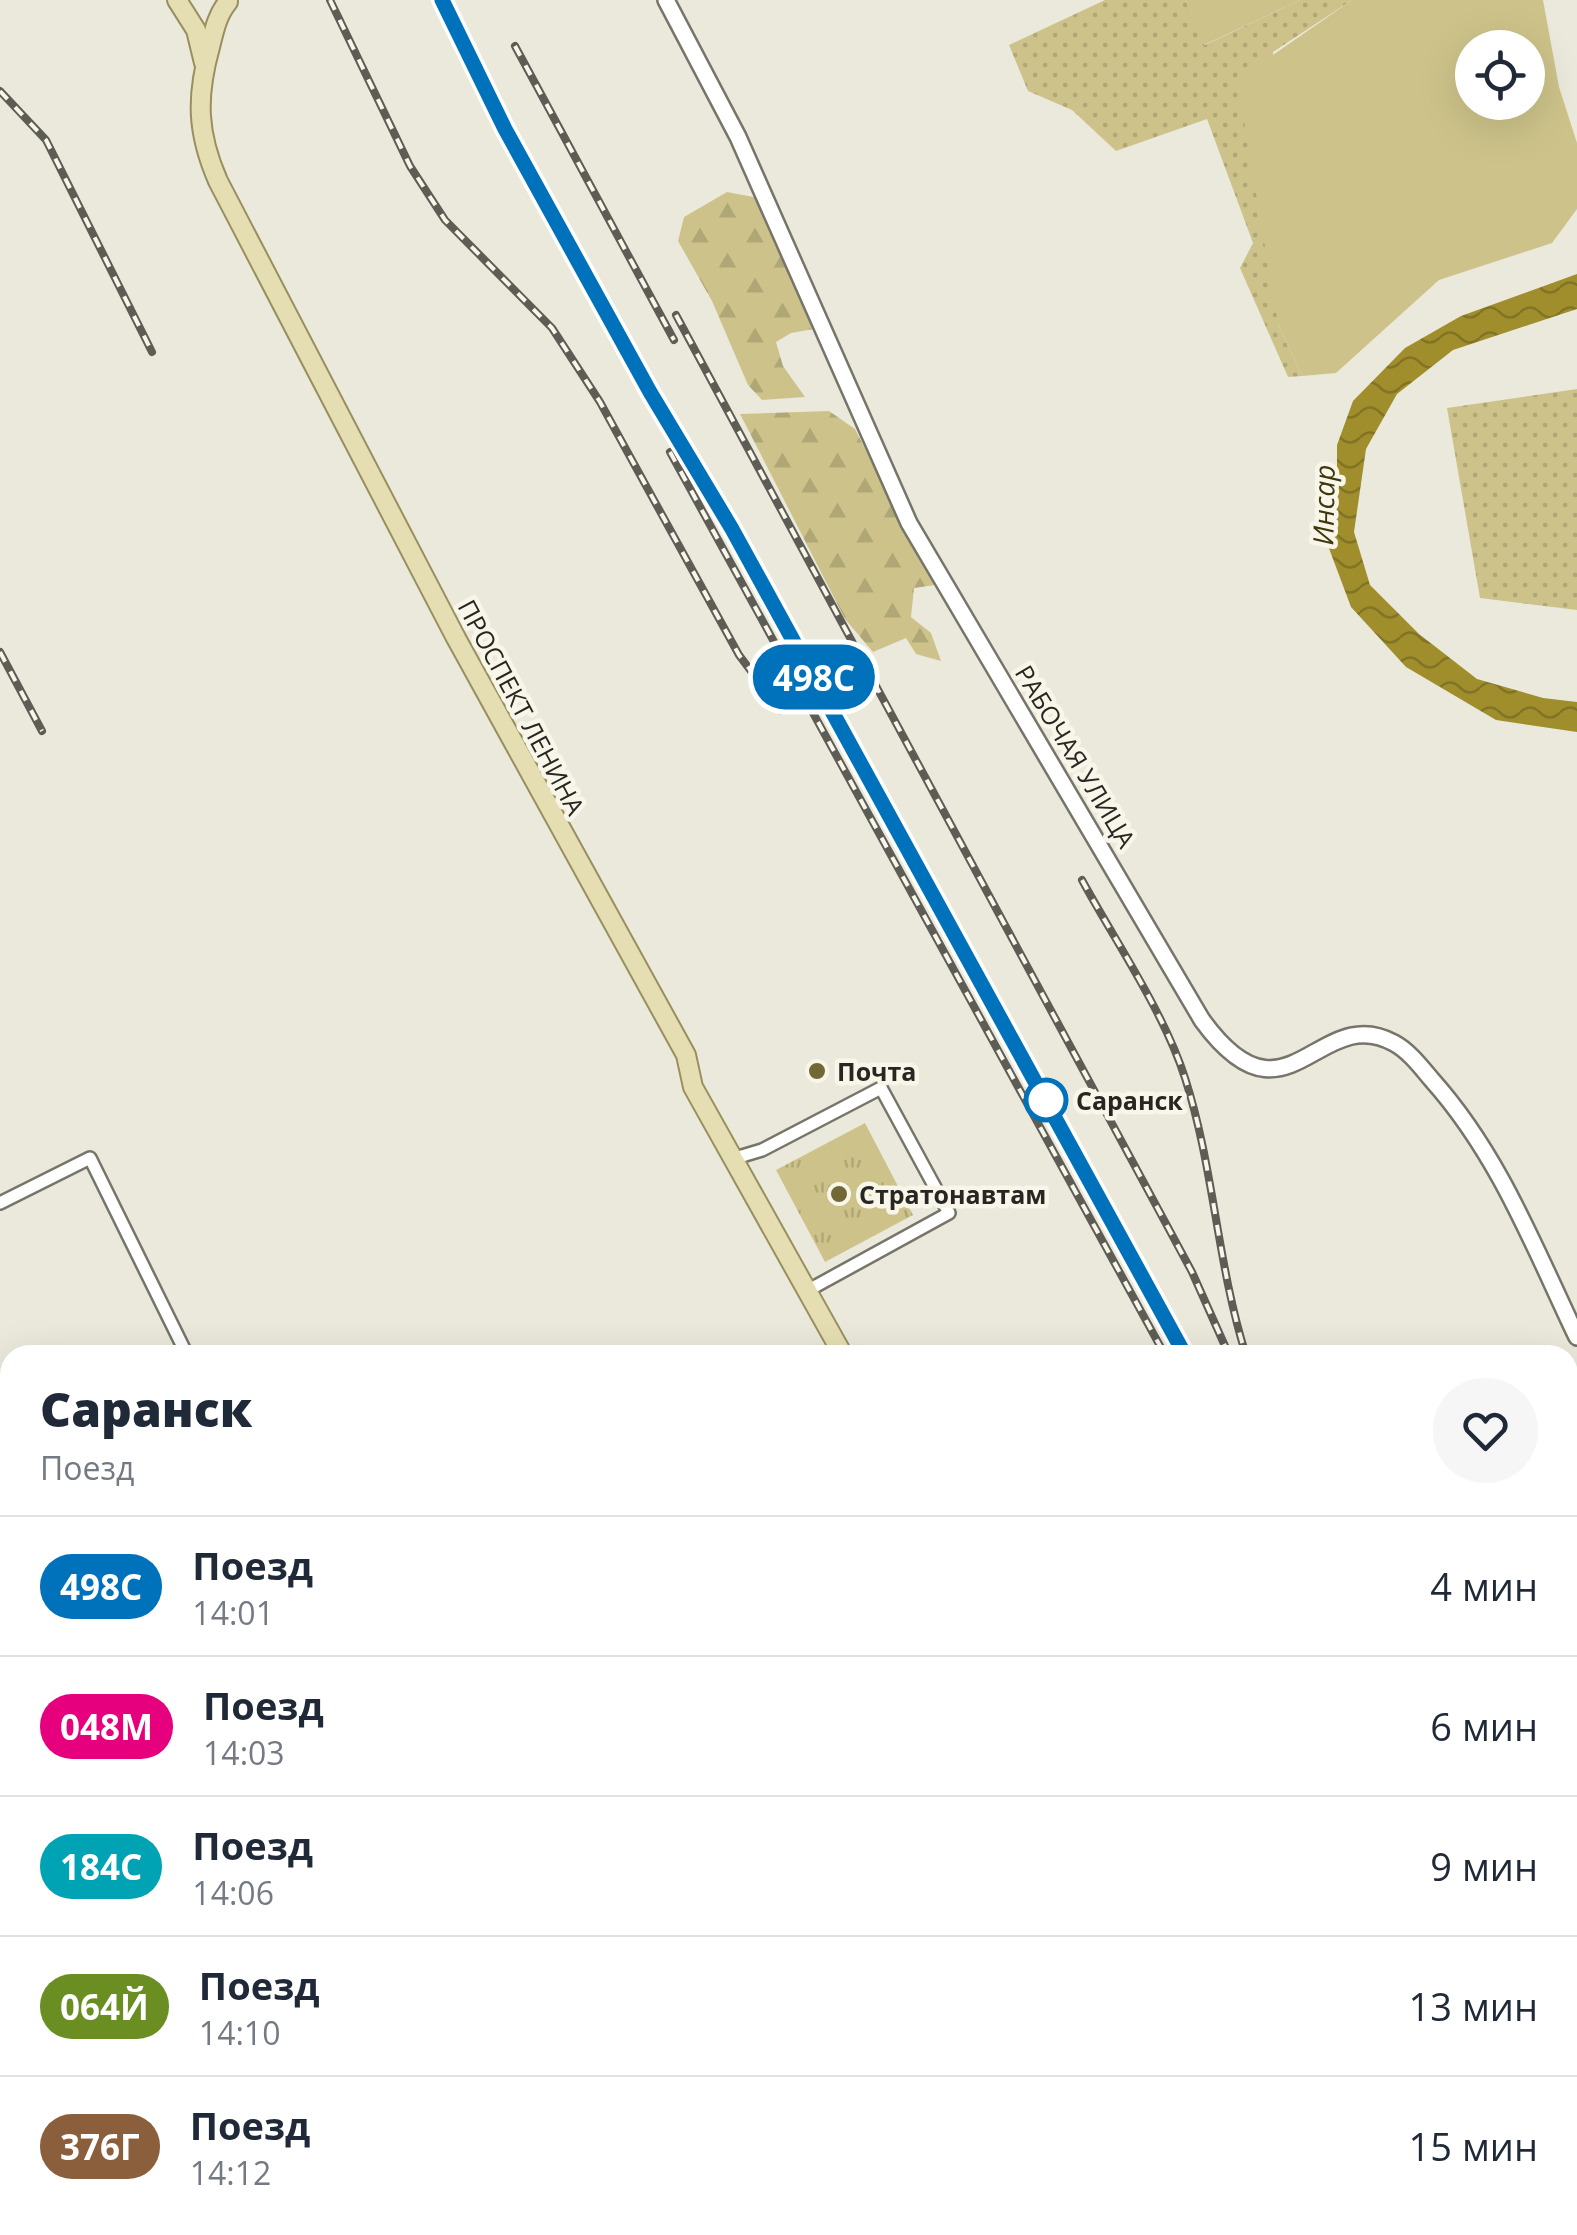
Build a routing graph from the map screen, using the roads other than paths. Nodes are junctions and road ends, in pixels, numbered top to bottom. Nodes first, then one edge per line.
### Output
1 (177, 0) edge
2 (666, 0) edge
3 (229, 1) edge
4 (204, 68) junction
5 (732, 1159) junction
6 (0, 1203) edge
7 (805, 1292) junction
8 (1577, 1337) edge
9 (182, 1345) edge
10 (836, 1345) edge

1 - 3 main road
1 - 4 main road
2 - 8 street, РАБОЧАЯ УЛИЦА
3 - 4 main road
4 - 5 main road, ПРОСПЕКТ ЛЕНИНА
5 - 7 main road, ПРОСПЕКТ ЛЕНИНА
5 - 7 street
6 - 9 street
7 - 10 main road, ПРОСПЕКТ ЛЕНИНА

